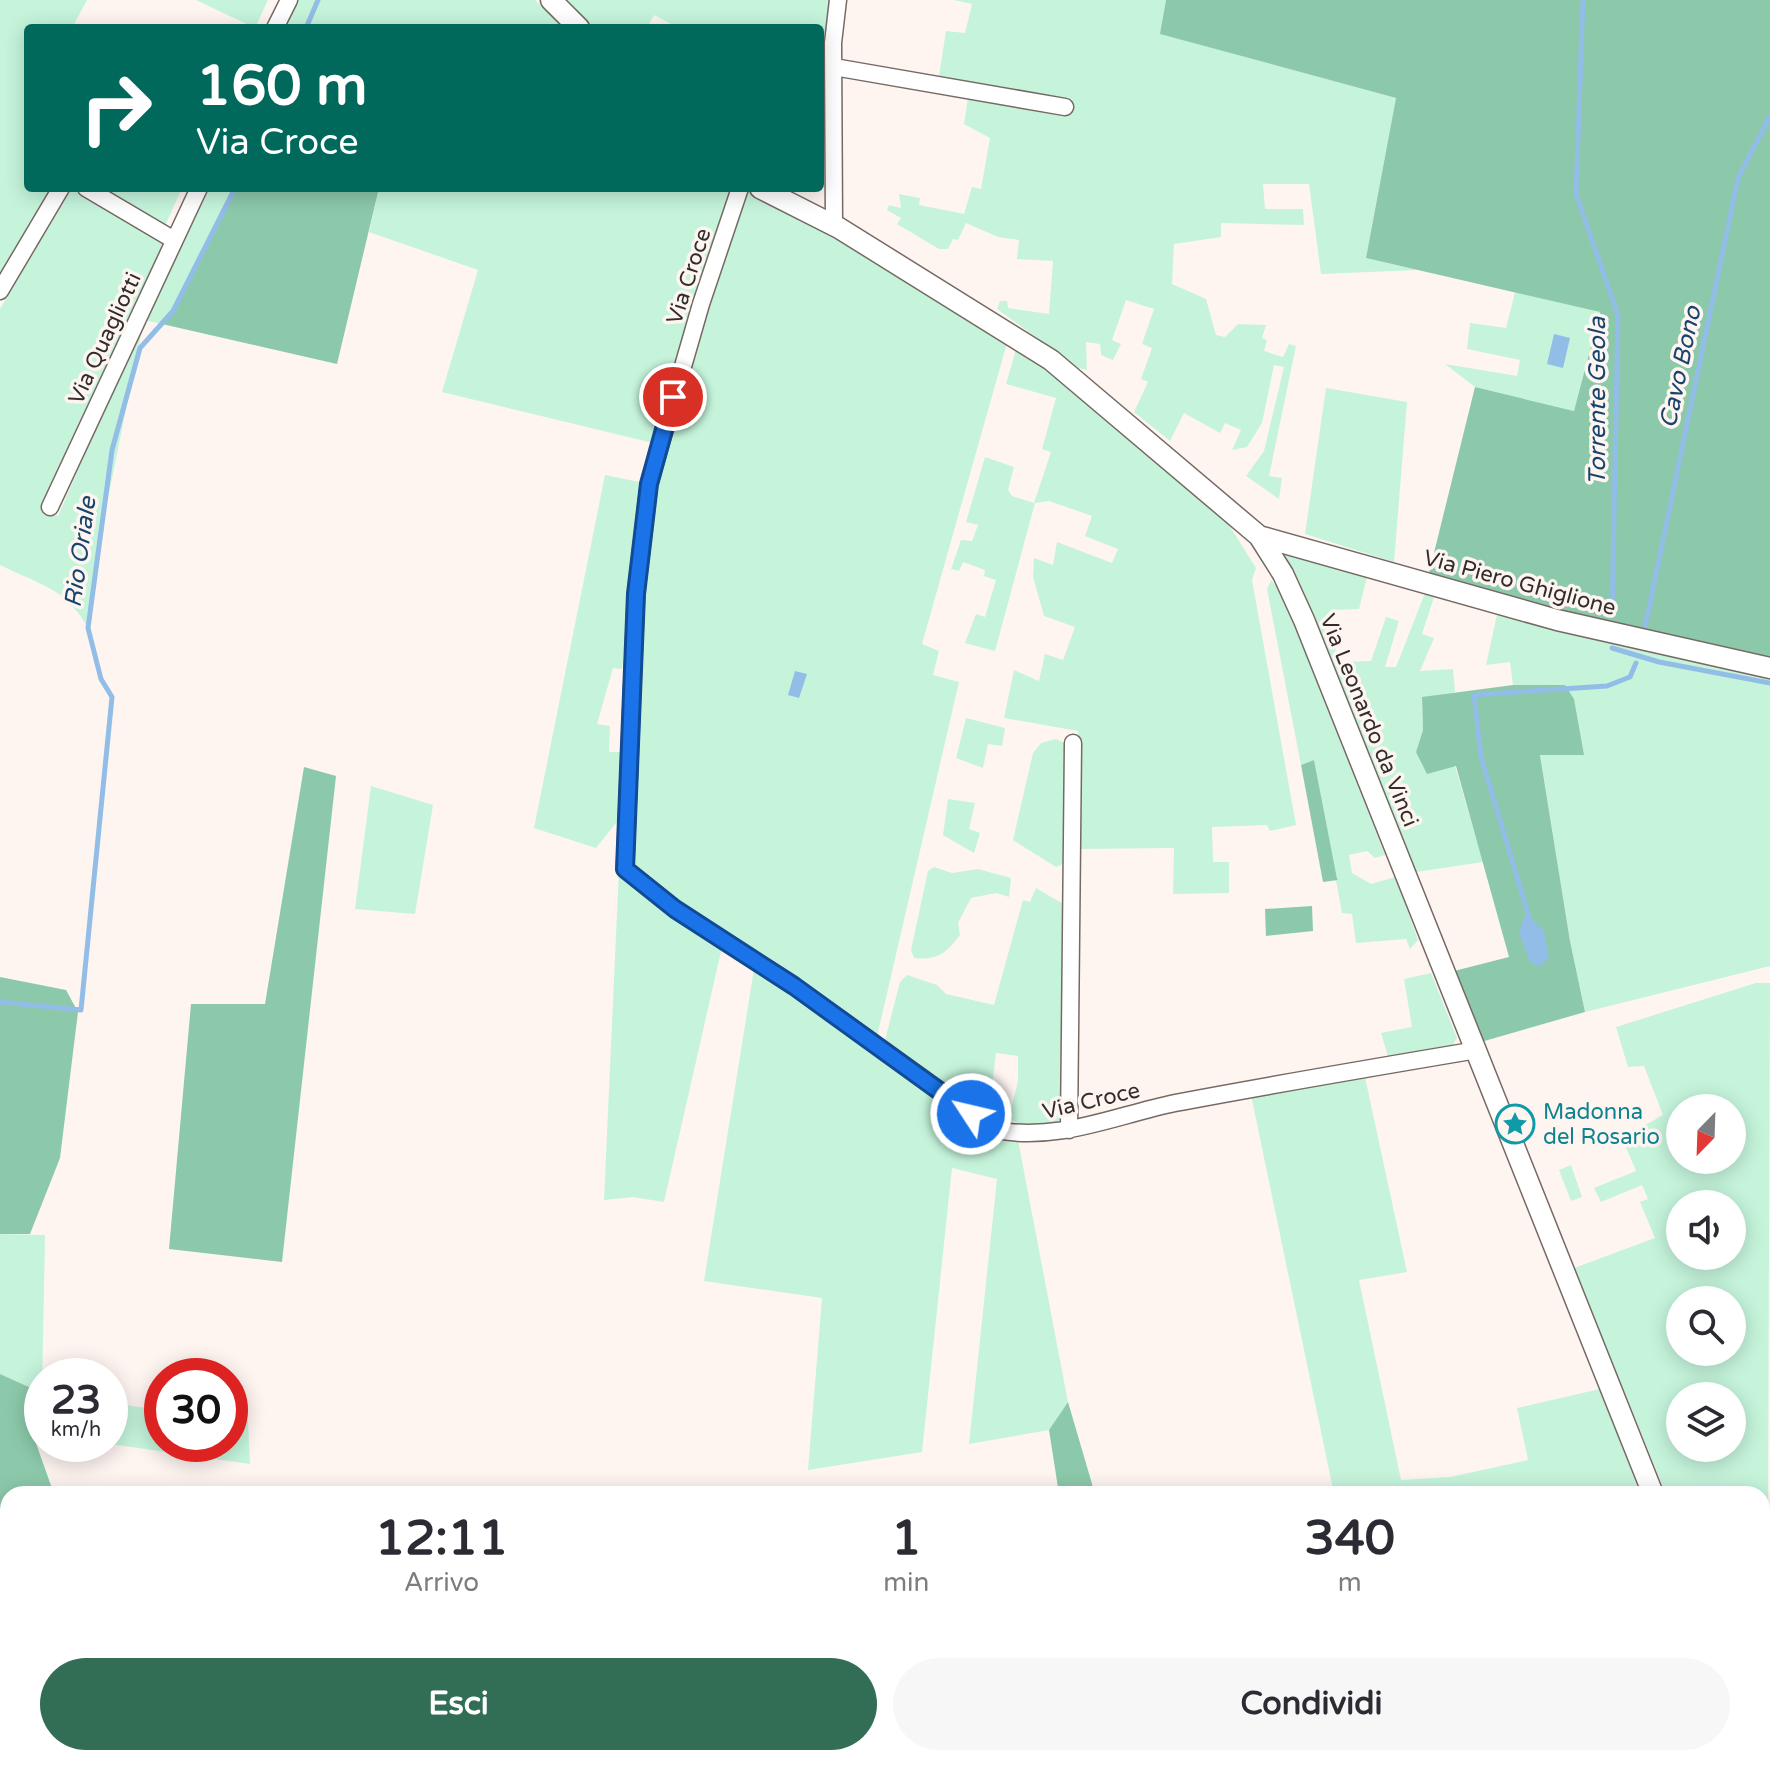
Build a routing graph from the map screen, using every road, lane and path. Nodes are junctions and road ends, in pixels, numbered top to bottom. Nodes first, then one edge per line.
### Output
1 (289, 0) edge
2 (551, 0) edge
3 (838, 0) edge
4 (277, 24) edge
5 (575, 24) edge
6 (834, 67) junction
7 (1065, 107) dead end
8 (59, 192) edge
9 (93, 192) edge
10 (197, 192) edge
11 (739, 192) edge
12 (768, 192) edge
13 (834, 225) junction
14 (174, 240) junction
15 (0, 291) edge
16 (50, 507) dead end
17 (1259, 536) junction
18 (1770, 668) edge
19 (1073, 743) dead end
20 (1477, 1050) junction
21 (1069, 1130) junction
22 (1650, 1486) edge

1 - 4 street
2 - 5 street
3 - 6 street
6 - 7 street
6 - 13 street
8 - 15 street
9 - 14 street
10 - 14 street, Via Quagliotti
11 - 21 street, Via Croce
12 - 13 street, Via Leonardo da Vinci
13 - 17 street, Via Leonardo da Vinci
14 - 16 street, Via Quagliotti
17 - 18 street, Via Piero Ghiglione
17 - 20 street, Via Leonardo da Vinci
19 - 21 street
20 - 21 street, Via Croce
20 - 22 street, Via Leonardo da Vinci

